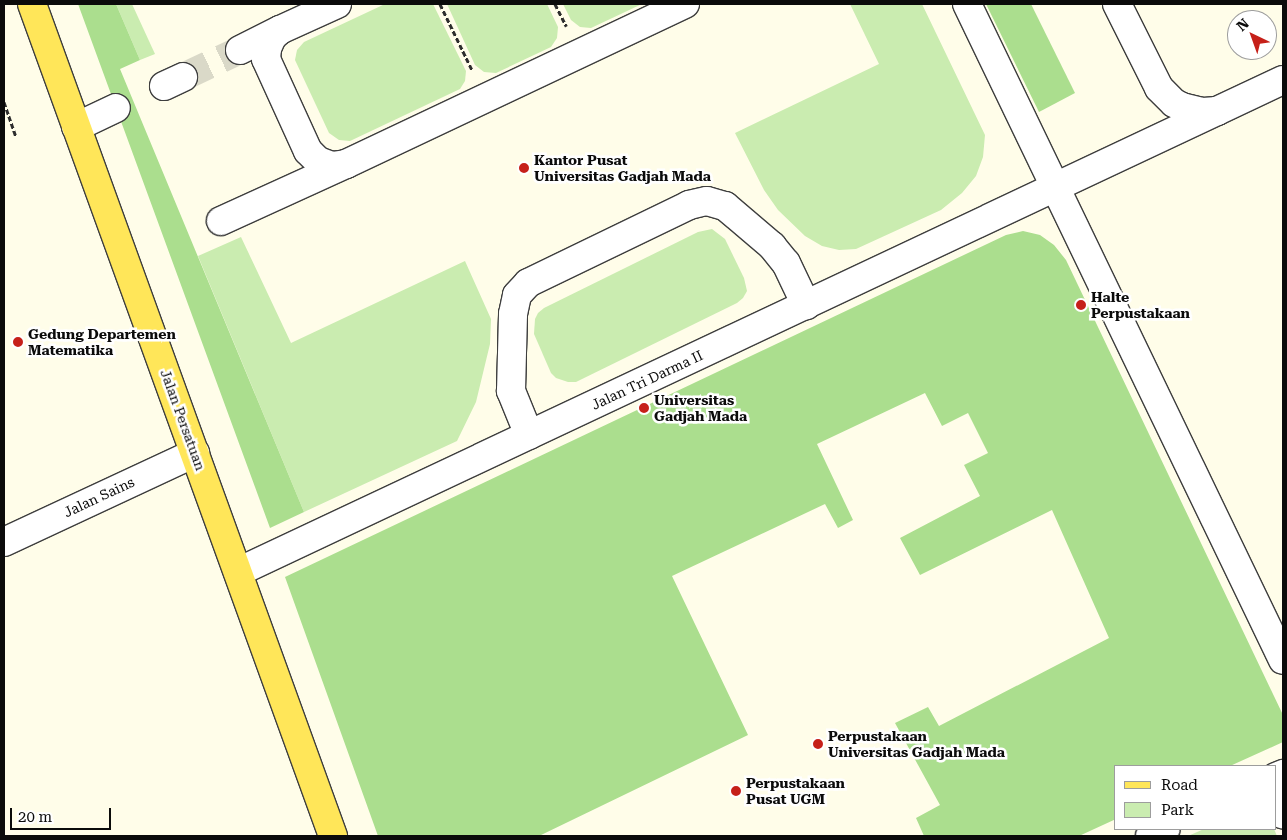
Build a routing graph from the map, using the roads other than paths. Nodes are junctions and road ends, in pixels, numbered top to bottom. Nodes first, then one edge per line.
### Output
1 (32, 4) edge
2 (337, 4) edge
3 (685, 4) edge
4 (967, 4) edge
5 (1117, 4) edge
6 (280, 30) junction
7 (240, 50) tunnel mouth
8 (1283, 80) edge
9 (116, 108) dead end
10 (1217, 111) junction
11 (76, 127) junction
12 (346, 164) junction
13 (1055, 187) junction
14 (221, 220) dead end
15 (806, 305) junction
16 (529, 435) junction
17 (195, 453) junction
18 (4, 542) edge
19 (238, 572) junction
20 (1283, 660) edge
21 (1277, 801) edge
22 (1283, 815) edge
23 (1164, 830) edge
24 (333, 836) edge
25 (1150, 836) edge

1 - 11 main road, Jalan Persatuan
2 - 6 street
3 - 12 street
4 - 13 street
5 - 10 street
6 - 7 street
6 - 12 street
8 - 10 street, Jalan Tri Darma II
9 - 11 street
10 - 13 street, Jalan Tri Darma II
11 - 17 main road, Jalan Persatuan
12 - 14 street
13 - 15 street, Jalan Tri Darma II
13 - 20 street
15 - 16 street, Jalan Tri Darma II
15 - 16 street
16 - 19 street, Jalan Tri Darma II
17 - 18 street, Jalan Sains
17 - 19 main road, Jalan Persatuan
19 - 24 main road, Jalan Persatuan
21 - 22 street
23 - 25 street

